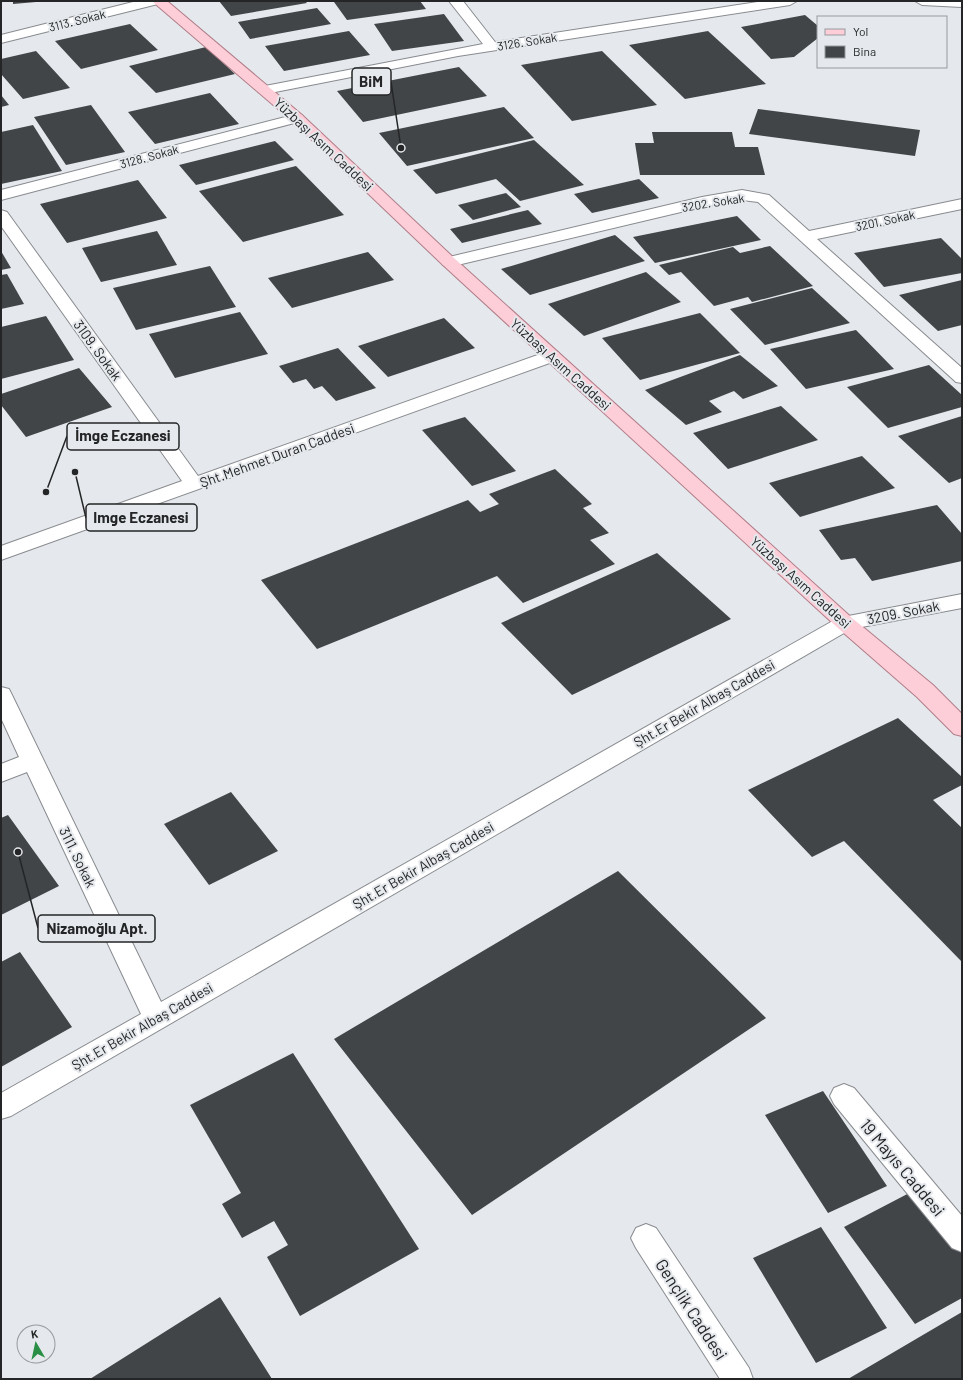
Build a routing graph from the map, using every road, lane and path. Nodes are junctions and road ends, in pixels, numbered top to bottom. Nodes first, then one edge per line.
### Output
1 (152, 1) edge
2 (160, 1) edge
3 (456, 1) edge
4 (704, 1) edge
5 (790, 1) edge
6 (922, 1) edge
7 (962, 3) edge
8 (715, 12) junction
9 (1, 39) edge
10 (492, 47) junction
11 (265, 90) junction
12 (297, 118) junction
13 (1, 195) edge
14 (962, 204) edge
15 (1, 215) edge
16 (807, 236) junction
17 (449, 262) junction
18 (552, 356) junction
19 (962, 378) edge
20 (194, 484) junction
21 (1, 553) edge
22 (962, 600) edge
23 (845, 623) junction
24 (1, 695) edge
25 (962, 728) edge
26 (32, 761) junction
27 (1, 774) edge
28 (156, 1018) junction
29 (844, 1096) dead end
30 (1, 1107) edge
31 (646, 1238) dead end
32 (962, 1238) edge
33 (738, 1379) edge

1 - 9 street, 3113. Sokak
2 - 11 main road, Yüzbaşı Asım Caddesi
3 - 10 street
4 - 8 street
5 - 8 street, 3126. Sokak
6 - 7 street
8 - 10 street, 3126. Sokak
10 - 11 street, 3126. Sokak
11 - 12 main road, Yüzbaşı Asım Caddesi
12 - 13 street, 3128. Sokak
12 - 17 main road, Yüzbaşı Asım Caddesi
14 - 16 street, 3201. Sokak
15 - 20 street, 3109. Sokak
16 - 17 street, 3202. Sokak
16 - 19 street, 3202. Sokak
17 - 18 main road, Yüzbaşı Asım Caddesi
18 - 20 street, Şht.Mehmet Duran Caddesi
18 - 23 main road, Yüzbaşı Asım Caddesi
20 - 21 street, Şht.Mehmet Duran Caddesi
22 - 23 street, 3209. Sokak
23 - 25 main road, Yüzbaşı Asım Caddesi
23 - 28 street, Şht.Er Bekir Albaş Caddesi
24 - 26 street, 3111. Sokak
26 - 27 street
26 - 28 street, 3111. Sokak
28 - 30 street, Şht.Er Bekir Albaş Caddesi
29 - 32 street, 19 Mayıs Caddesi
31 - 33 street, Gençlik Caddesi

